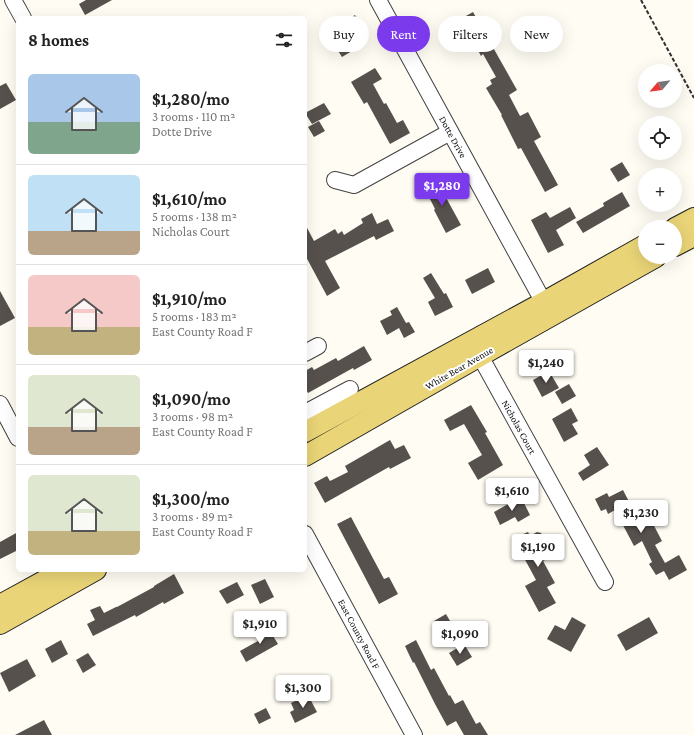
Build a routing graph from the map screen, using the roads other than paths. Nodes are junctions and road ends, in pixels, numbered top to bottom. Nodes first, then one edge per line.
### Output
1 (13, 0) edge
2 (378, 0) edge
3 (22, 16) edge
4 (450, 132) junction
5 (335, 180) dead end
6 (694, 218) edge
7 (682, 224) edge
8 (694, 236) edge
9 (682, 242) edge
10 (638, 250) edge
11 (641, 264) edge
12 (547, 309) junction
13 (480, 356) junction
14 (350, 390) dead end
15 (0, 404) edge
16 (307, 408) edge
17 (307, 431) edge
18 (16, 434) edge
19 (307, 455) edge
20 (307, 538) edge
21 (60, 572) edge
22 (90, 572) edge
23 (605, 582) dead end
24 (0, 605) edge
25 (0, 624) edge
26 (414, 735) edge

1 - 3 street
2 - 4 street, Dotte Drive
4 - 5 street
4 - 12 street, Dotte Drive
6 - 7 main road
8 - 9 main road
10 - 12 main road, White Bear Avenue
11 - 12 main road, White Bear Avenue
12 - 13 main road, White Bear Avenue
12 - 17 main road, White Bear Avenue
13 - 19 main road, White Bear Avenue
13 - 23 street, Nicholas Court
14 - 16 street
15 - 18 street
20 - 26 street, East County Road F
21 - 24 main road
22 - 25 main road

